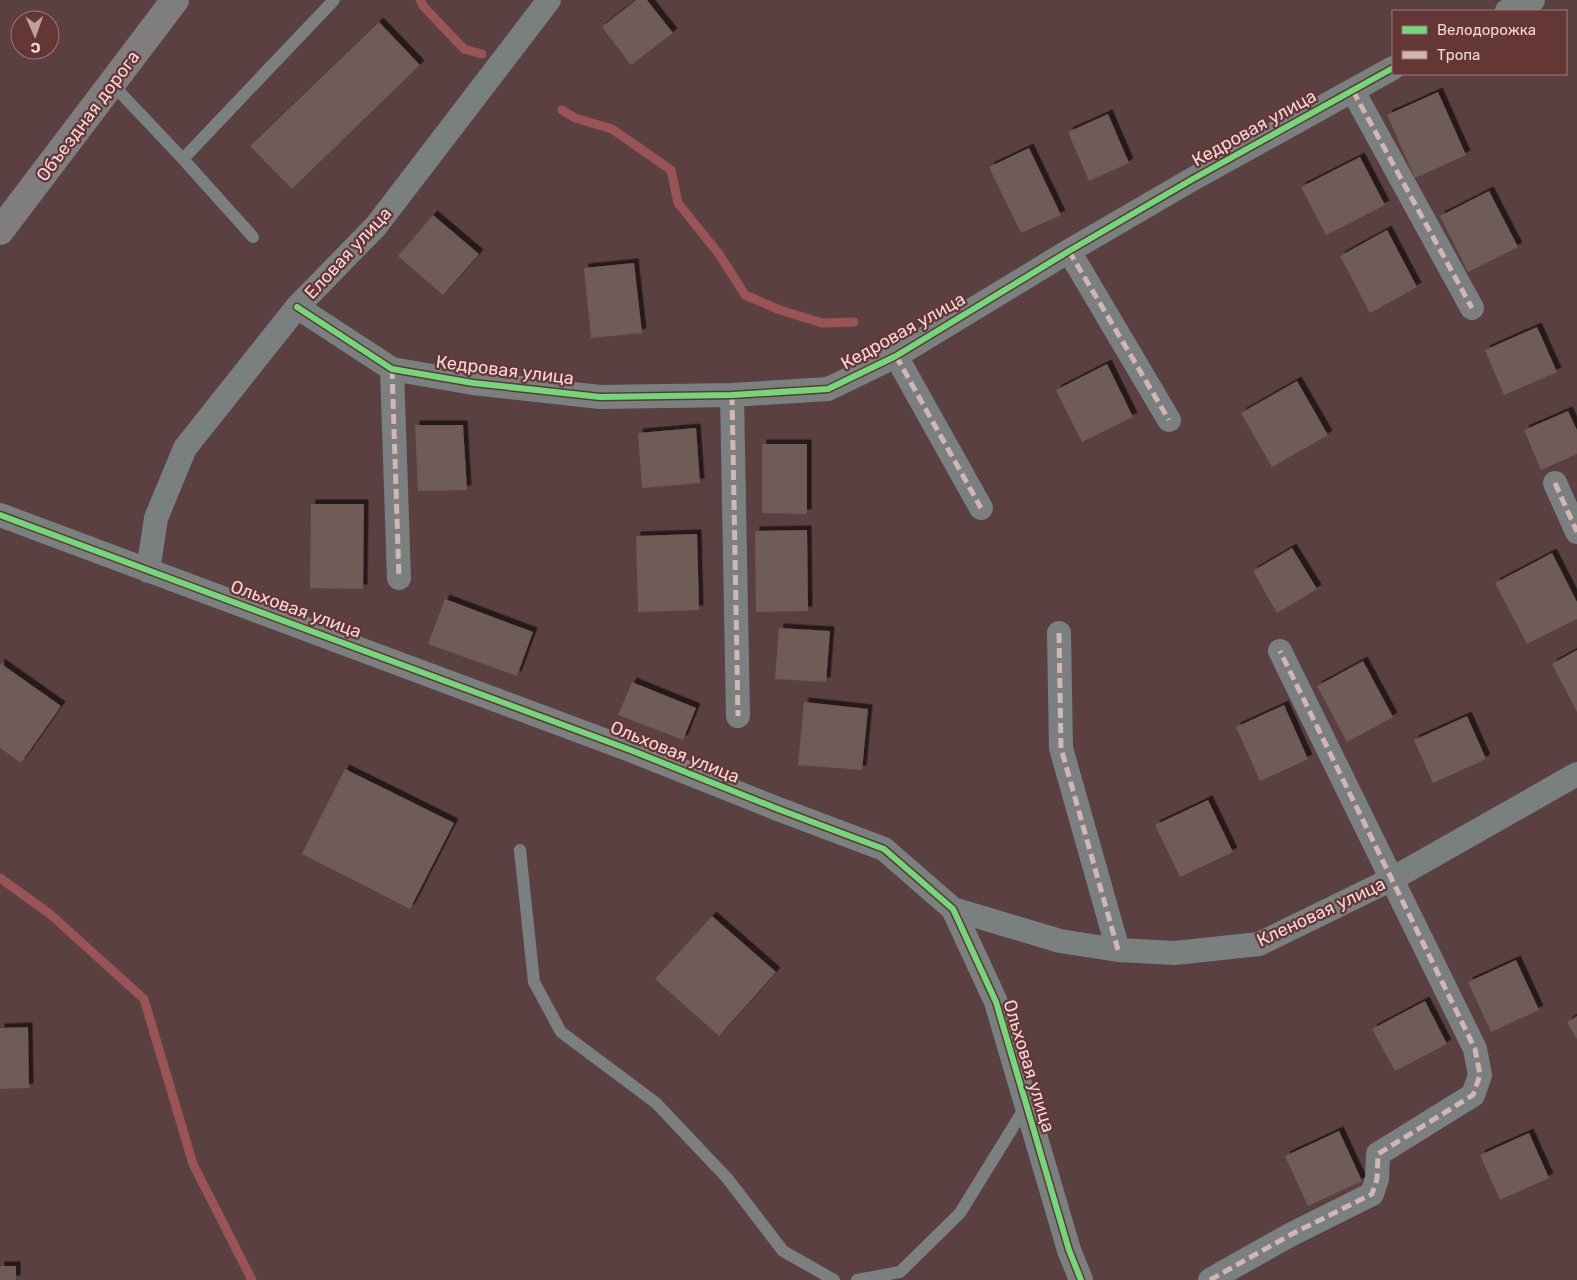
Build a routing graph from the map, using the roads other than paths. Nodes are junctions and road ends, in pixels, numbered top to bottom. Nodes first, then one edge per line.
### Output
1 (175, 0) edge
2 (334, 0) edge
3 (549, 0) edge
4 (1532, 0) edge
5 (1509, 10) edge
6 (1392, 69) edge
7 (112, 84) junction
8 (1353, 91) junction
9 (183, 159) junction
10 (0, 231) edge
11 (253, 237) dead end
12 (1069, 251) junction
13 (297, 307) junction
14 (1472, 308) dead end
15 (896, 356) junction
16 (392, 369) junction
17 (732, 395) junction
18 (1169, 420) dead end
19 (1555, 483) dead end
20 (981, 508) dead end
21 (0, 515) edge
22 (1577, 532) edge
23 (148, 571) junction
24 (399, 578) dead end
25 (1059, 634) dead end
26 (1280, 651) dead end
27 (738, 716) dead end
28 (1577, 774) edge
29 (520, 850) dead end
30 (1392, 879) junction
31 (953, 909) junction
32 (1118, 950) junction
33 (1026, 1106) junction
34 (834, 1280) edge
35 (857, 1280) edge
36 (1081, 1280) edge
37 (1210, 1280) edge

1 - 7 main road, Объездная дорога
2 - 9 lane
3 - 13 street, Еловая улица
4 - 5 street
6 - 8 street, Кедровая улица
7 - 9 lane
7 - 10 main road, Объездная дорога
8 - 12 street, Кедровая улица
8 - 14 street
9 - 11 lane
12 - 15 street, Кедровая улица
12 - 18 street
13 - 16 street, Кедровая улица
13 - 23 street, Еловая улица
15 - 17 street, Кедровая улица
15 - 20 street
16 - 17 street, Кедровая улица
16 - 24 street
17 - 27 street
19 - 22 street
21 - 23 street, Ольховая улица
23 - 31 street, Ольховая улица
25 - 32 street
26 - 30 street
28 - 30 street, Кленовая улица
29 - 34 lane
30 - 32 street, Кленовая улица
30 - 37 street
31 - 32 street, Кленовая улица
31 - 33 street, Ольховая улица
33 - 35 lane
33 - 36 street, Ольховая улица

